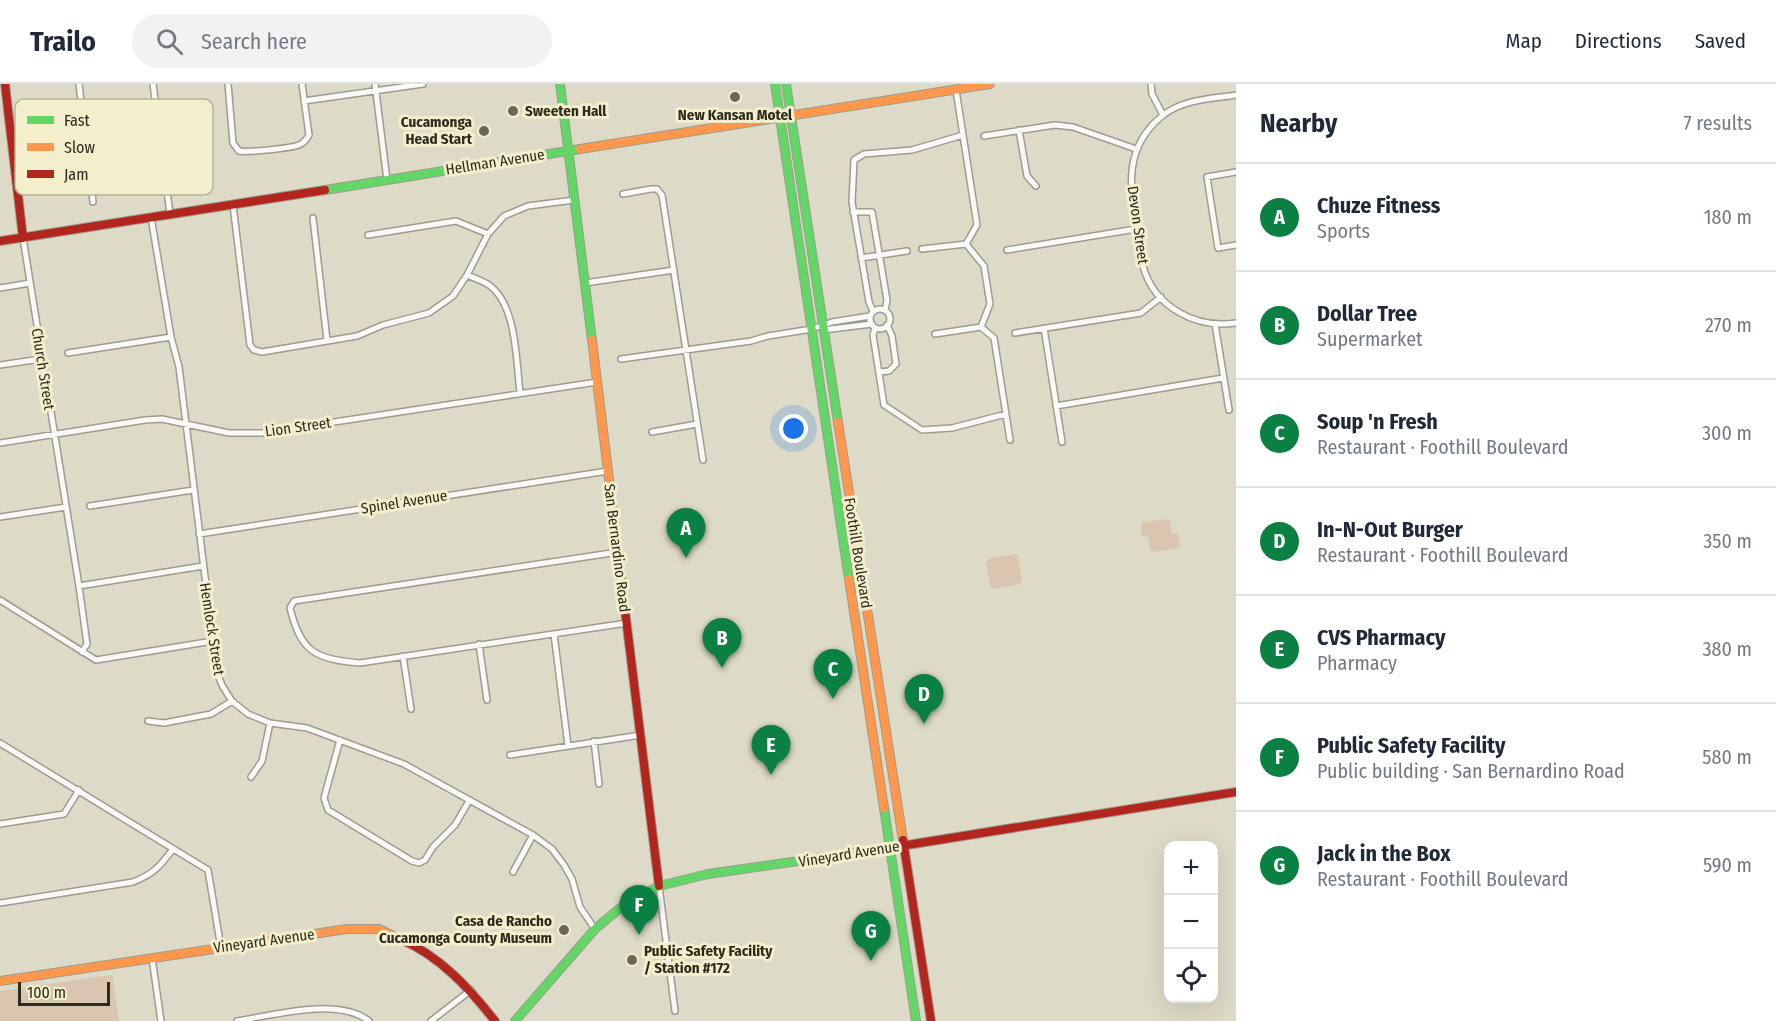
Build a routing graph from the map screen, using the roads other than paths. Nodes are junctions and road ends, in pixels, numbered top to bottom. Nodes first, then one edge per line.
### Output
1 (4, 84) edge
2 (80, 84) edge
3 (153, 84) edge
4 (228, 84) edge
5 (302, 84) edge
6 (375, 84) edge
7 (423, 84) edge
8 (560, 84) edge
9 (775, 84) edge
10 (786, 84) edge
11 (990, 84) edge
12 (1151, 84) edge
13 (956, 90) junction
14 (376, 92) junction
15 (1236, 95) edge
16 (82, 99) edge
17 (155, 99) edge
18 (304, 101) junction
19 (791, 115) junction
20 (1163, 115) junction
21 (780, 117) junction
22 (1019, 130) junction
23 (963, 135) junction
24 (984, 136) dead end
25 (1136, 149) junction
26 (568, 150) junction
27 (1236, 172) edge
28 (15, 173) edge
29 (387, 180) junction
30 (1035, 186) dead end
31 (623, 194) dead end
32 (18, 195) edge
33 (92, 195) edge
34 (168, 195) edge
35 (574, 200) junction
36 (93, 201) dead end
37 (233, 205) junction
38 (853, 212) junction
39 (170, 214) junction
40 (151, 217) junction
41 (313, 218) dead end
42 (1136, 229) junction
43 (488, 234) junction
44 (368, 235) dead end
45 (23, 238) junction
46 (0, 241) edge
47 (966, 244) junction
48 (1236, 245) edge
49 (922, 249) dead end
50 (1007, 250) dead end
51 (908, 251) dead end
52 (880, 255) junction
53 (861, 258) junction
54 (674, 270) junction
55 (467, 275) junction
56 (30, 283) junction
57 (585, 283) junction
58 (0, 288) edge
59 (1161, 297) junction
60 (885, 310) junction
61 (872, 313) junction
62 (1236, 323) edge
63 (1215, 324) junction
64 (874, 326) junction
65 (887, 326) junction
66 (981, 327) junction
67 (823, 328) junction
68 (1044, 328) junction
69 (812, 329) junction
70 (1015, 333) dead end
71 (935, 334) dead end
72 (171, 337) junction
73 (327, 340) junction
74 (686, 349) junction
75 (68, 353) dead end
76 (41, 358) junction
77 (621, 359) dead end
78 (0, 365) edge
79 (879, 372) junction
80 (1223, 378) junction
81 (597, 382) junction
82 (520, 392) junction
83 (1056, 406) junction
84 (1228, 410) dead end
85 (1006, 414) junction
86 (185, 424) junction
87 (697, 424) junction
88 (652, 432) dead end
89 (54, 434) junction
90 (1010, 440) dead end
91 (1062, 442) dead end
92 (0, 443) edge
93 (703, 460) dead end
94 (608, 471) junction
95 (193, 490) junction
96 (90, 506) dead end
97 (66, 507) junction
98 (0, 517) edge
99 (199, 534) junction
100 (618, 552) junction
101 (203, 566) junction
102 (79, 586) junction
103 (0, 600) edge
104 (627, 623) junction
105 (554, 634) junction
106 (213, 641) junction
107 (479, 644) junction
108 (82, 652) junction
109 (403, 656) junction
110 (487, 700) dead end
111 (232, 701) junction
112 (411, 709) dead end
113 (148, 721) dead end
114 (270, 723) junction
115 (641, 735) junction
116 (340, 740) junction
117 (594, 741) junction
118 (0, 743) edge
119 (568, 746) junction
120 (510, 755) dead end
121 (251, 777) dead end
122 (599, 784) dead end
123 (79, 790) junction
124 (1236, 792) edge
125 (469, 801) junction
126 (0, 824) edge
127 (533, 836) junction
128 (904, 845) junction
129 (890, 848) junction
130 (173, 849) junction
131 (513, 872) dead end
132 (659, 886) junction
133 (0, 903) edge
134 (595, 929) junction
135 (221, 948) junction
136 (152, 958) junction
137 (0, 981) edge
138 (471, 990) junction
139 (675, 1011) dead end
140 (161, 1021) edge
141 (237, 1021) edge
142 (369, 1021) edge
143 (430, 1021) edge
144 (495, 1021) edge
145 (515, 1021) edge
146 (916, 1021) edge
147 (931, 1021) edge

1 - 28 main road, Church Street
2 - 16 street
3 - 17 street
4 - 18 street
5 - 18 street
6 - 14 street
7 - 14 street
8 - 26 main road, San Bernardino Road
9 - 21 main road, Foothill Boulevard
10 - 19 main road, Foothill Boulevard
11 - 13 main road, Hellman Avenue
12 - 20 street
13 - 19 main road, Hellman Avenue
13 - 23 street
14 - 18 street
14 - 29 street
15 - 20 street
19 - 21 main road, Hellman Avenue
19 - 67 main road, Foothill Boulevard
20 - 25 street, Devon Street
21 - 26 main road, Hellman Avenue
21 - 69 main road, Foothill Boulevard
22 - 24 street
22 - 25 street
22 - 30 street
23 - 38 street
23 - 47 street
25 - 42 street, Devon Street
26 - 29 main road, Hellman Avenue
26 - 35 main road, San Bernardino Road
27 - 48 street
29 - 37 main road, Hellman Avenue
31 - 54 street
32 - 45 main road, Church Street
33 - 36 street
34 - 39 street
35 - 43 street
35 - 57 main road, San Bernardino Road
37 - 39 main road, Hellman Avenue
37 - 73 street
38 - 52 street
38 - 53 street
39 - 40 main road, Hellman Avenue
40 - 45 main road, Hellman Avenue
40 - 72 street, Hemlock Street
41 - 73 street
42 - 50 street
42 - 59 street, Devon Street
43 - 44 street
43 - 55 street
45 - 46 main road, Hellman Avenue
45 - 56 street, Church Street
47 - 49 street
47 - 66 street
51 - 52 street
52 - 53 street
52 - 60 street
53 - 61 street
54 - 57 street
54 - 74 street
55 - 73 street
55 - 82 street
56 - 58 street
56 - 76 street, Church Street
57 - 81 main road, San Bernardino Road
59 - 63 street, Devon Street
59 - 68 street
60 - 61 street
60 - 65 street
61 - 64 street
61 - 67 street
62 - 63 street, Devon Street
63 - 80 street
64 - 65 street
64 - 67 street
64 - 79 street
65 - 79 street
66 - 71 street
66 - 85 street
67 - 69 street
67 - 128 main road, Foothill Boulevard
68 - 70 street
68 - 83 street
69 - 74 street
69 - 129 main road, Foothill Boulevard
72 - 75 street
72 - 86 street, Hemlock Street
74 - 77 street
74 - 87 street
76 - 78 street
76 - 89 street, Church Street
79 - 85 street
80 - 83 street
80 - 84 street
81 - 82 street, Lion Street
81 - 94 main road, San Bernardino Road
82 - 86 street, Lion Street
83 - 91 street
85 - 90 street
86 - 89 street, Lion Street
86 - 95 street, Hemlock Street
87 - 88 street
87 - 93 street
89 - 92 street, Lion Street
89 - 97 street, Church Street
94 - 99 street, Spinel Avenue
94 - 100 main road, San Bernardino Road
95 - 96 street
95 - 99 street, Hemlock Street
97 - 98 street
97 - 102 street, Church Street
99 - 101 street, Hemlock Street
100 - 104 main road, San Bernardino Road
100 - 109 street
101 - 102 street
101 - 106 street, Hemlock Street
102 - 108 street, Church Street
103 - 108 street
104 - 105 street
104 - 115 main road, San Bernardino Road
105 - 107 street
105 - 119 street
106 - 108 street
106 - 111 street, Hemlock Street
107 - 109 street
107 - 110 street
109 - 112 street
111 - 113 street
111 - 114 street, Hemlock Street
114 - 116 street, Hemlock Street
114 - 121 street
115 - 117 street
115 - 132 main road, San Bernardino Road
116 - 125 street, Hemlock Street
116 - 125 street
117 - 119 street
117 - 122 street
118 - 123 street
119 - 120 street
123 - 126 street
123 - 130 street
124 - 128 main road, Vineyard Avenue
125 - 127 street, Hemlock Street
127 - 131 street
127 - 134 street, Hemlock Street
128 - 129 main road, Vineyard Avenue
128 - 147 main road, Foothill Boulevard
129 - 132 main road, Vineyard Avenue
129 - 146 main road, Foothill Boulevard
130 - 133 street
130 - 135 street
132 - 134 main road, Vineyard Avenue
132 - 139 street, San Bernardino Road
134 - 145 main road, Vineyard Avenue
135 - 136 main road, Vineyard Avenue
135 - 138 main road, Vineyard Avenue
136 - 137 main road, Vineyard Avenue
136 - 140 street
138 - 143 street
138 - 144 main road, Vineyard Avenue
141 - 142 street

